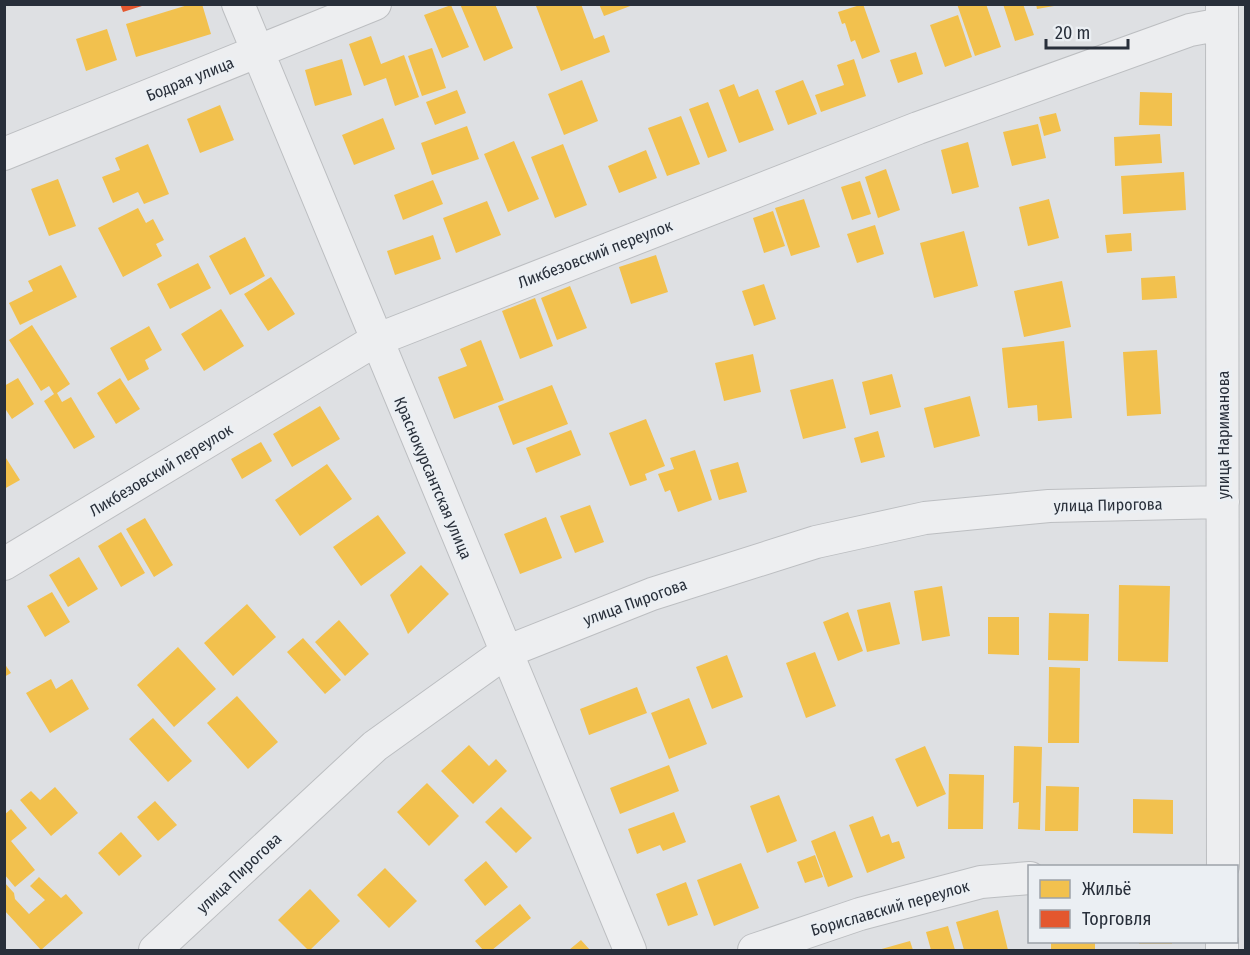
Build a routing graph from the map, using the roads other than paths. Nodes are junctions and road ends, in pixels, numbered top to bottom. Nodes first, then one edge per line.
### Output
1 (238, 4) edge
2 (375, 4) edge
3 (1222, 14) edge
4 (256, 52) junction
5 (4, 154) edge
6 (376, 340) junction
7 (1235, 456) edge
8 (1223, 502) junction
9 (4, 564) edge
10 (506, 652) junction
11 (1223, 865) edge
12 (1028, 878) edge
13 (155, 951) edge
14 (630, 951) edge
15 (754, 951) edge

1 - 4 street, Краснокурсантская улица
2 - 4 street, Бодрая улица
3 - 6 street, Ликбезовский переулок
3 - 7 street, улица Нариманова
4 - 5 street, Бодрая улица
4 - 6 street, Краснокурсантская улица
6 - 9 street, Ликбезовский переулок
6 - 10 street, Краснокурсантская улица
7 - 8 street, улица Нариманова
8 - 10 street, улица Пирогова
8 - 11 street, улица Нариманова
10 - 13 street, улица Пирогова
10 - 14 street, Краснокурсантская улица
12 - 15 street, Бориславский переулок

